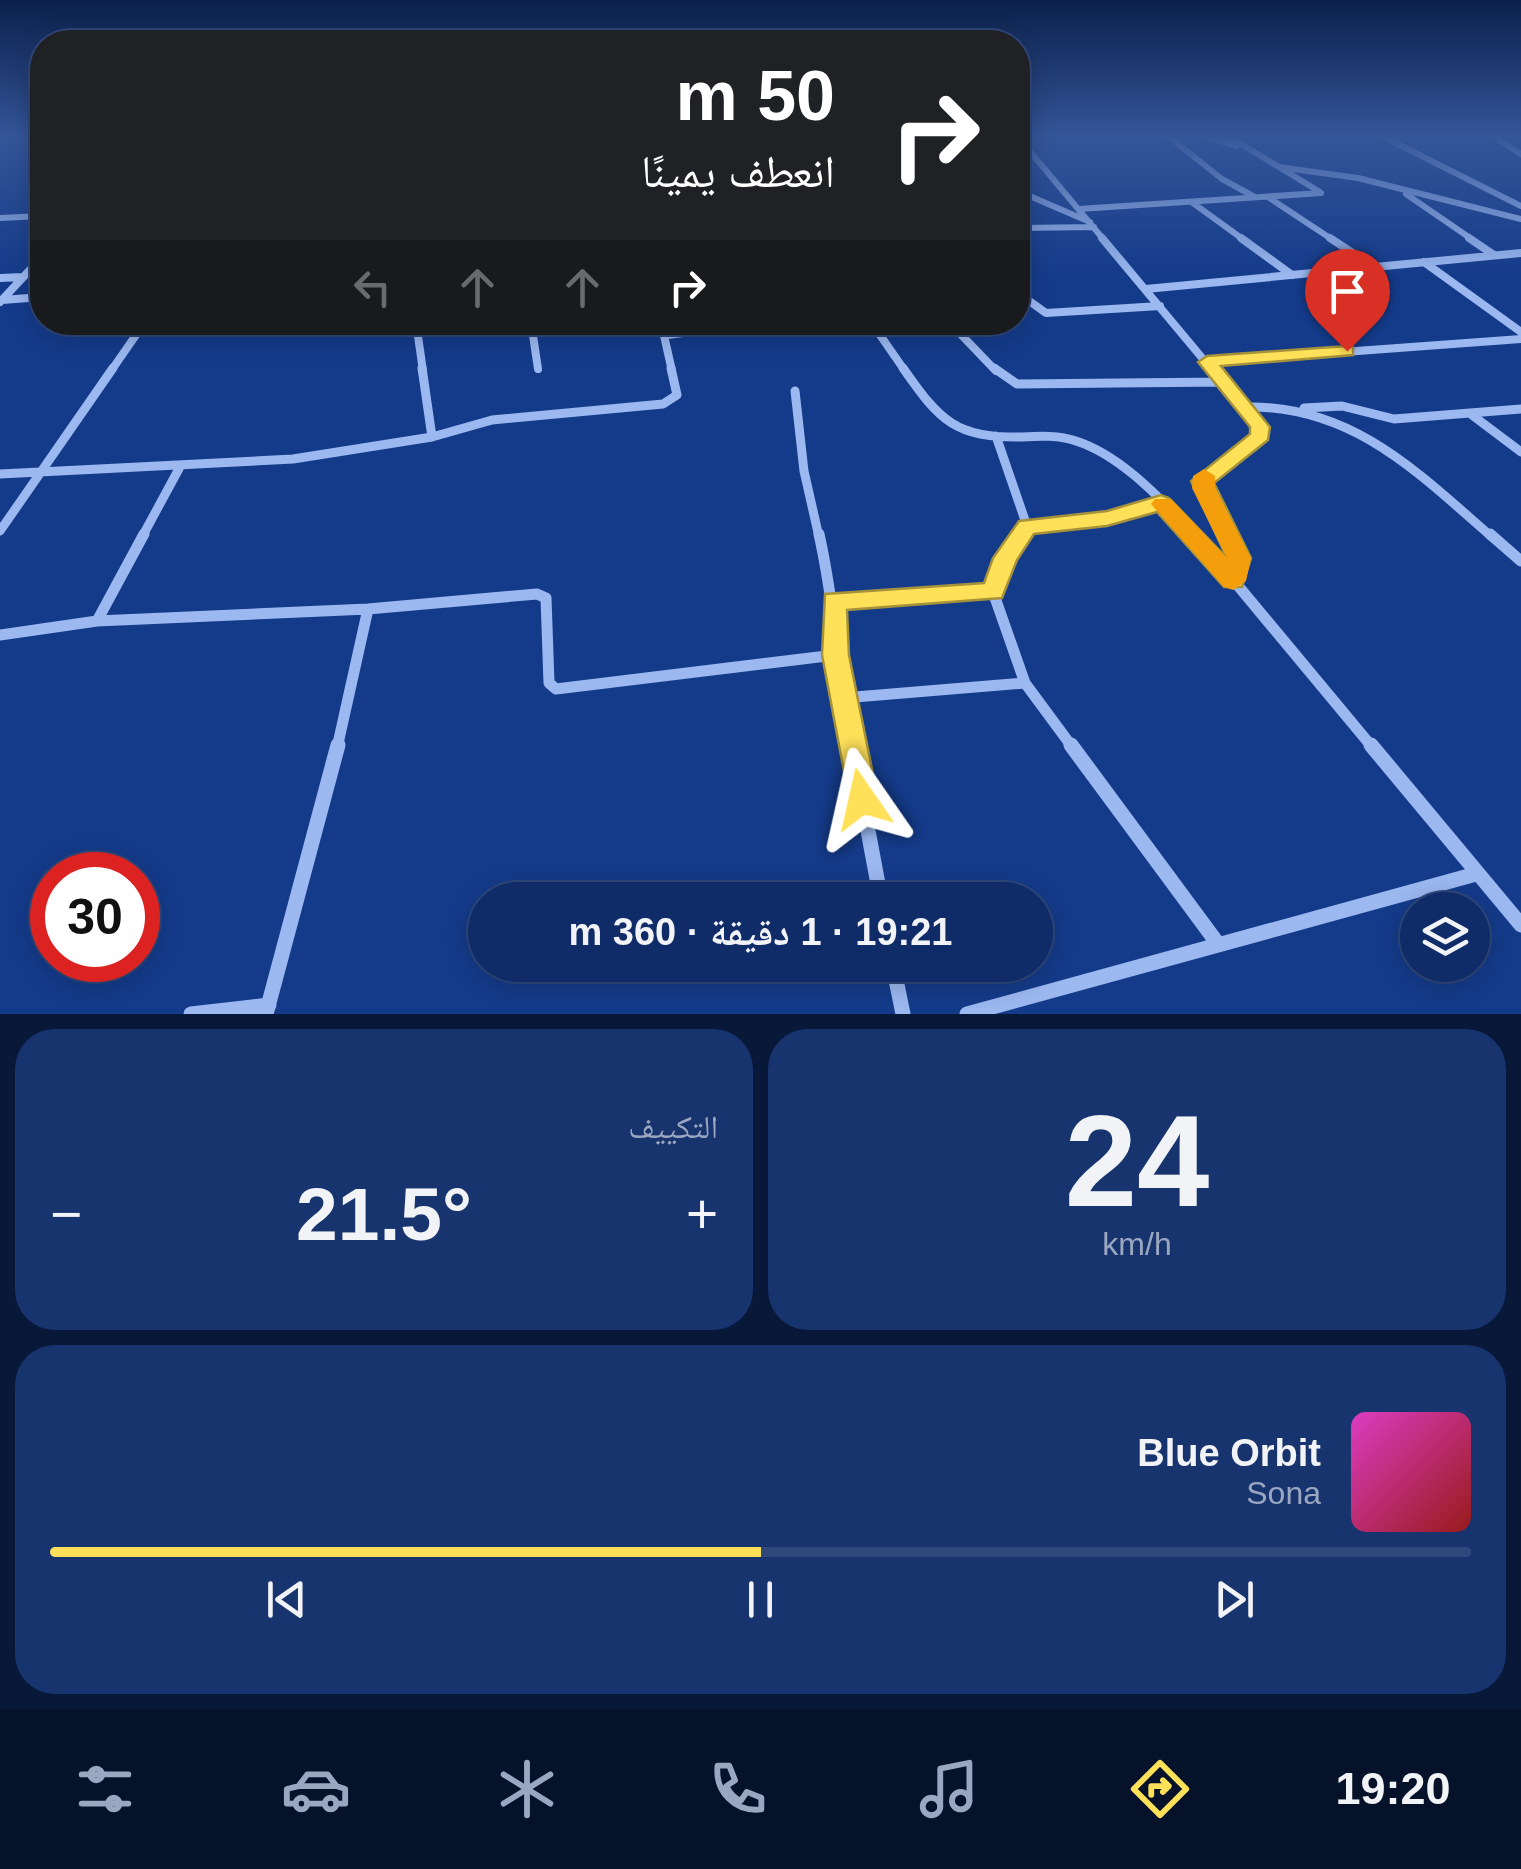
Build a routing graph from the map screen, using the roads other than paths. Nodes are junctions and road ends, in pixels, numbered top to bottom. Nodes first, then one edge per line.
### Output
1 (1058, 183) edge
2 (1230, 183) edge
3 (1305, 183) edge
4 (1374, 183) edge
5 (1476, 183) edge
6 (1396, 187) junction
7 (1030, 197) edge
8 (1256, 198) junction
9 (1268, 198) junction
10 (1192, 202) junction
11 (1521, 206) edge
12 (1079, 208) junction
13 (30, 217) edge
14 (0, 218) edge
15 (1521, 219) edge
16 (1093, 225) junction
17 (1030, 228) edge
18 (1521, 253) edge
19 (1494, 255) junction
20 (1424, 262) junction
21 (1375, 268) junction
22 (30, 270) edge
23 (1292, 274) junction
24 (24, 277) junction
25 (0, 278) edge
26 (1146, 289) junction
27 (30, 297) edge
28 (1, 301) edge
29 (1030, 303) edge
30 (1160, 306) junction
31 (1516, 324) edge
32 (136, 335) edge
33 (418, 335) edge
34 (532, 335) edge
35 (667, 335) edge
36 (881, 335) edge
37 (962, 335) edge
38 (1521, 335) edge
39 (1207, 362) junction
40 (538, 369) dead end
41 (1222, 382) junction
42 (795, 390) dead end
43 (1246, 406) junction
44 (1298, 408) junction
45 (1521, 410) edge
46 (1472, 414) junction
47 (432, 436) junction
48 (996, 436) junction
49 (1521, 452) edge
50 (181, 466) junction
51 (43, 470) junction
52 (0, 474) edge
53 (1161, 503) junction
54 (1027, 526) junction
55 (0, 530) edge
56 (1521, 560) edge
57 (1233, 581) junction
58 (993, 592) junction
59 (834, 601) junction
60 (368, 609) junction
61 (96, 621) junction
62 (0, 635) edge
63 (836, 655) junction
64 (1026, 683) junction
65 (843, 698) junction
66 (1476, 874) junction
67 (878, 882) edge
68 (1521, 924) edge
69 (1218, 944) junction
70 (897, 982) edge
71 (268, 1010) edge
72 (191, 1014) edge
73 (903, 1014) edge
74 (967, 1014) edge

1 - 12 street
2 - 8 street
3 - 9 street
4 - 6 street
5 - 11 street
6 - 15 street
6 - 19 street
7 - 16 street
8 - 9 street
8 - 10 street
9 - 21 street
10 - 12 street
10 - 23 street
12 - 16 street
13 - 14 street
16 - 17 street
16 - 26 street
18 - 19 street
19 - 20 street
20 - 21 street
20 - 31 street
21 - 23 street
22 - 24 street
23 - 26 street
24 - 25 street
24 - 28 street
26 - 30 street
27 - 28 street
29 - 30 street
30 - 39 street
31 - 38 street
32 - 51 street
33 - 47 street
34 - 40 street
35 - 47 street
36 - 48 street
37 - 41 street
38 - 39 street
39 - 41 street
41 - 43 street
42 - 59 street
43 - 44 street
43 - 57 street
44 - 46 street
44 - 56 street
45 - 46 street
46 - 49 street
47 - 50 street
48 - 53 street
48 - 54 street
50 - 51 street
50 - 61 street
51 - 52 street
51 - 55 street
53 - 54 street
53 - 57 street
54 - 58 street
57 - 66 street
58 - 59 street
58 - 64 street
59 - 63 street
60 - 61 street
60 - 63 street
60 - 71 street
61 - 62 street
63 - 65 street
64 - 65 street
64 - 69 street
65 - 67 street
66 - 68 street
66 - 69 street
69 - 74 street
70 - 73 street
71 - 72 street

